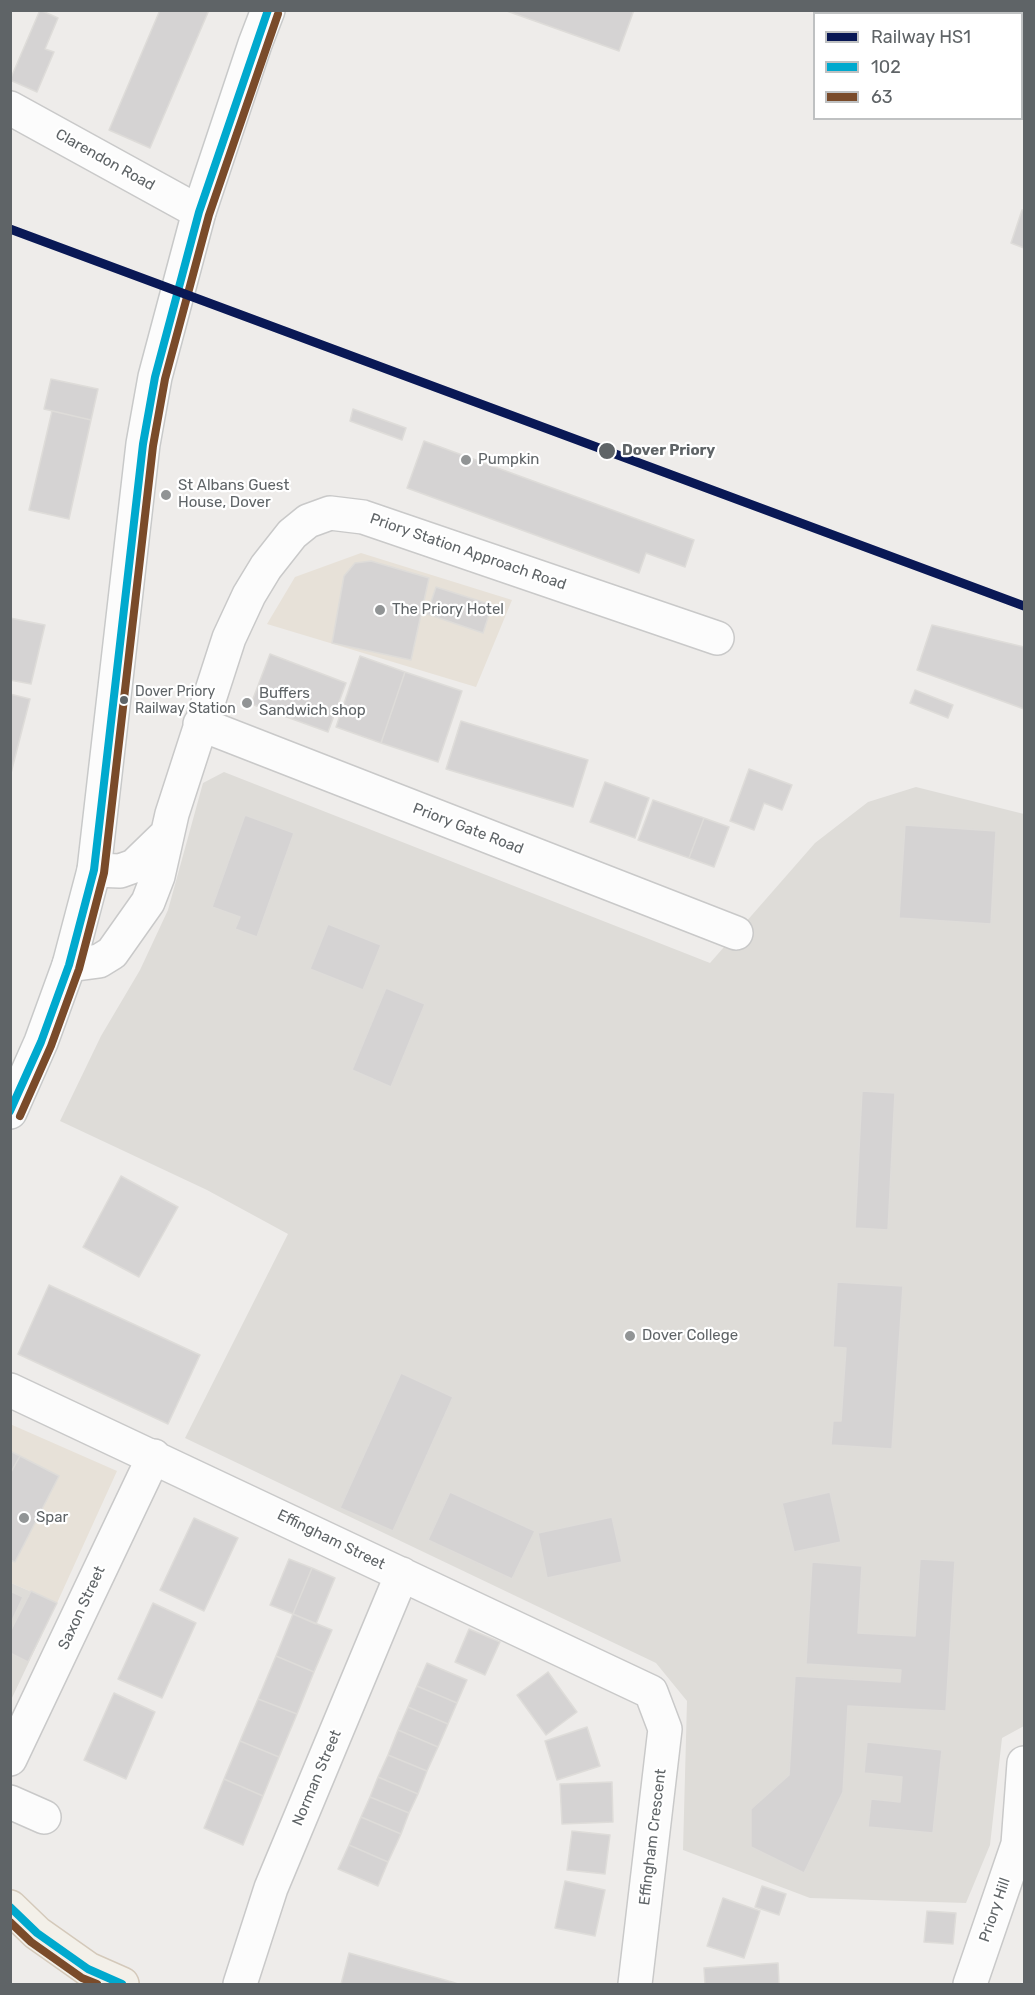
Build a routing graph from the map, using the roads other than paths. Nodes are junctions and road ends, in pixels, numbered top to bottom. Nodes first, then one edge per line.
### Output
1 (268, 10) edge
2 (10, 108) edge
3 (196, 222) junction
4 (717, 638) dead end
5 (200, 724) junction
6 (168, 834) junction
7 (94, 870) junction
8 (736, 933) dead end
9 (69, 965) junction
10 (10, 1112) edge
11 (10, 1390) edge
12 (154, 1456) junction
13 (402, 1574) junction
14 (651, 1692) joint
15 (10, 1759) edge
16 (1024, 1763) edge
17 (10, 1802) edge
18 (44, 1817) dead end
19 (10, 1907) edge
20 (122, 1984) edge
21 (240, 1984) edge
22 (635, 1984) edge
23 (970, 1984) edge

1 - 3 street
2 - 3 street, Clarendon Road
3 - 7 street
4 - 5 street, Priory Station Approach Road
5 - 6 street, Priory Station Approach Road
5 - 8 street, Priory Gate Road
6 - 7 street
6 - 9 street, Priory Station Approach Road
7 - 9 street
9 - 10 street
11 - 12 street, Effingham Street
12 - 13 street, Effingham Street
12 - 15 street, Saxon Street
13 - 14 street, Effingham Street
13 - 21 street, Norman Street
14 - 22 street, Effingham Crescent
16 - 23 street, Priory Hill
17 - 18 street
19 - 20 main road

